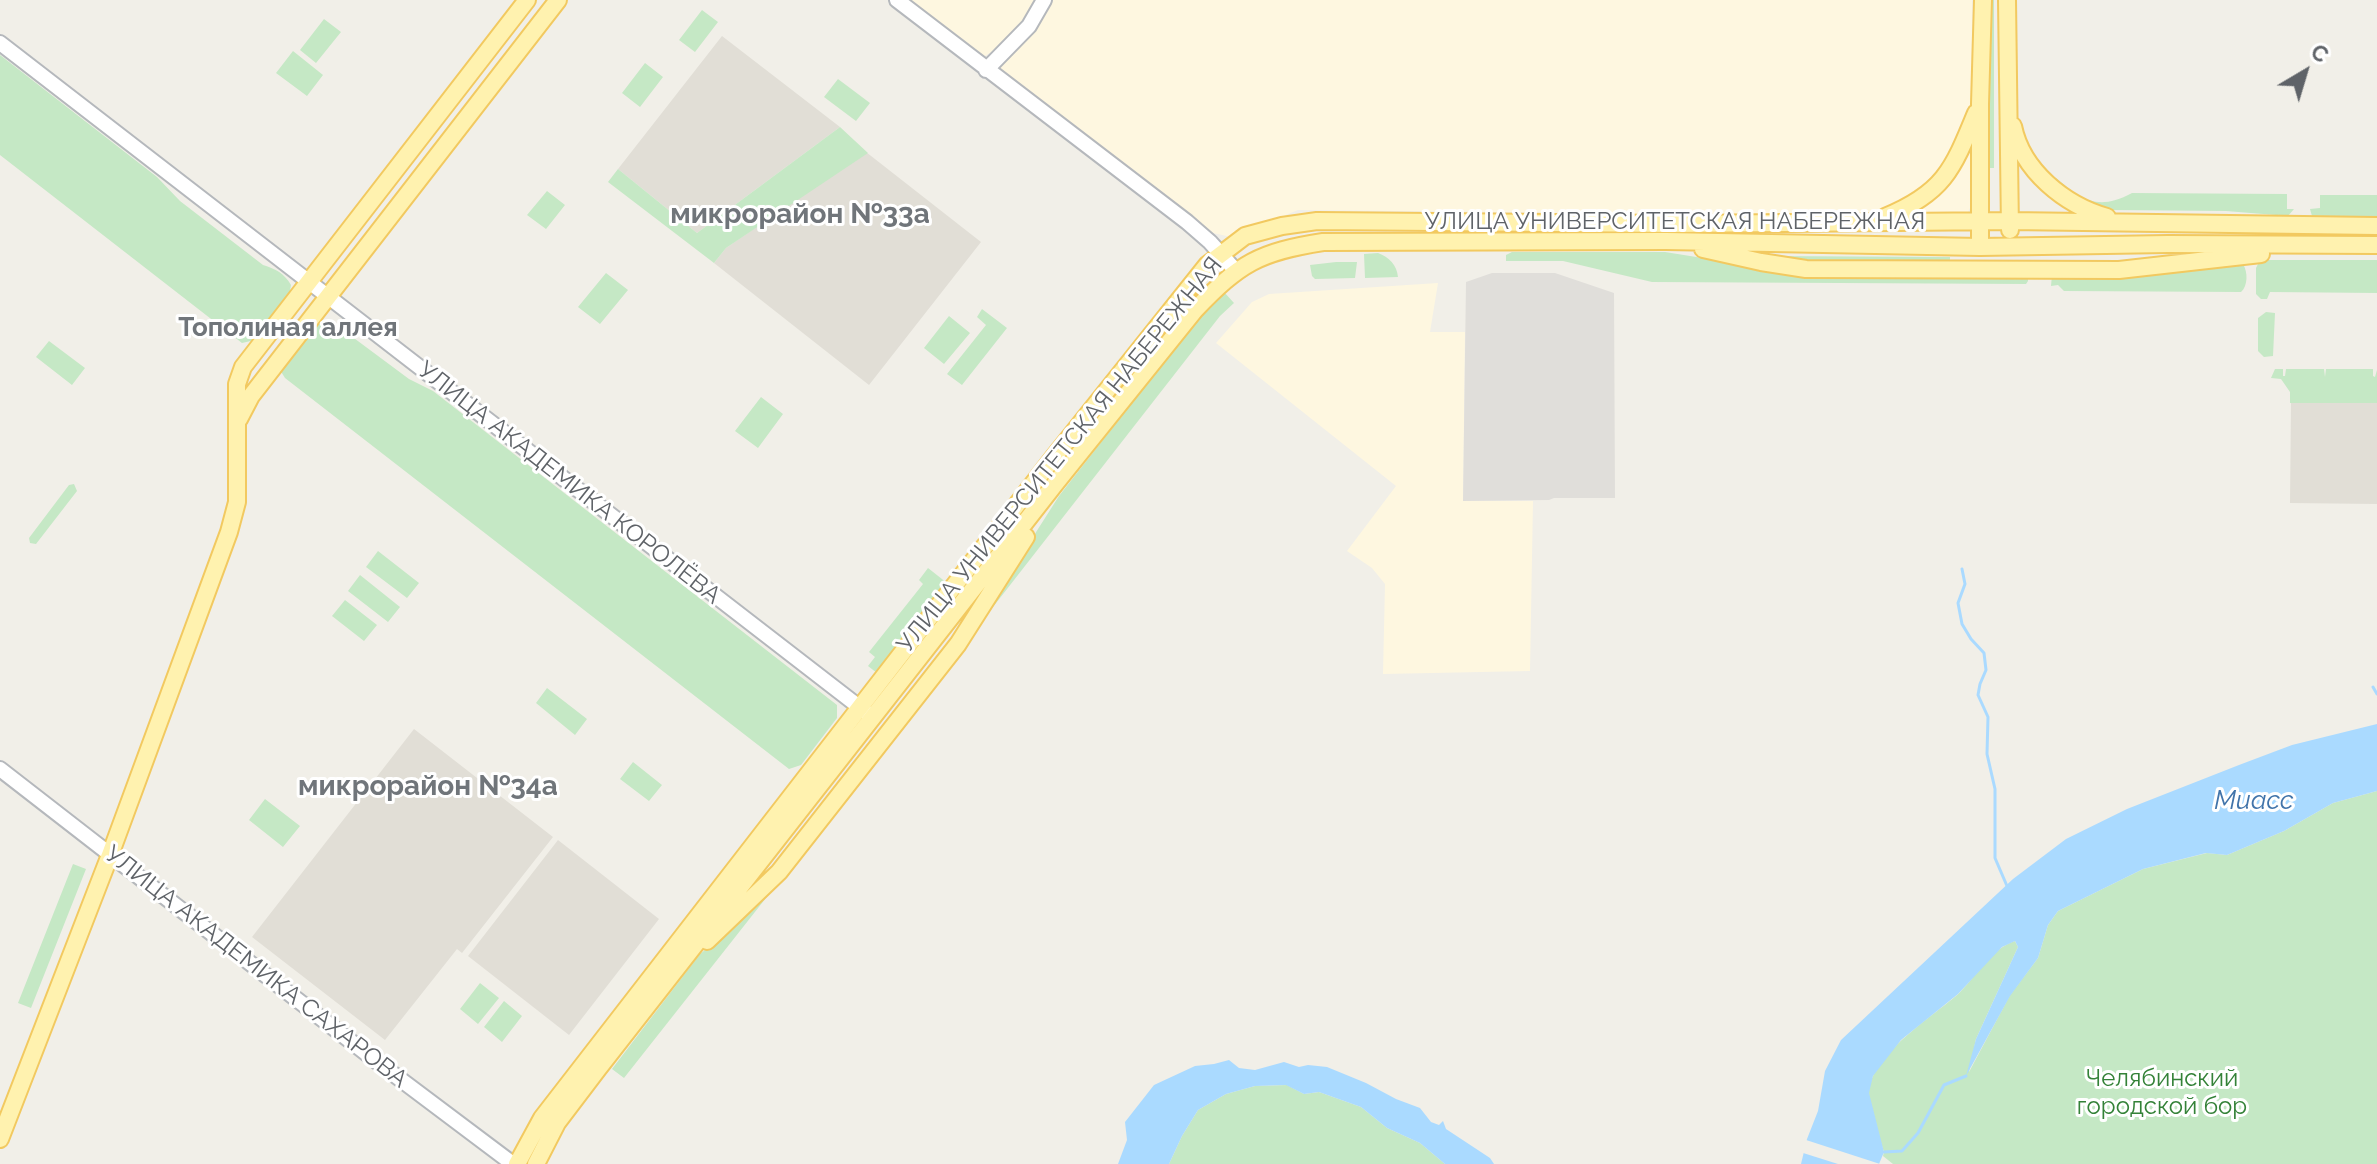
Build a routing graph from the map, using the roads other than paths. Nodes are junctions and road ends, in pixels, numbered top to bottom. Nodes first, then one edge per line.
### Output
1 (527, 0) edge
2 (558, 0) edge
3 (897, 0) edge
4 (1044, 0) edge
5 (1983, 0) edge
6 (2007, 0) edge
7 (0, 43) edge
8 (986, 70) junction
9 (2008, 102) junction
10 (1980, 104) junction
11 (2010, 221) junction
12 (1875, 222) junction
13 (1980, 222) junction
14 (2123, 222) junction
15 (2377, 226) edge
16 (1666, 241) junction
17 (2375, 245) edge
18 (1980, 247) junction
19 (2009, 247) junction
20 (1221, 253) junction
21 (1236, 271) junction
22 (308, 282) junction
23 (328, 297) junction
24 (236, 428) junction
25 (1055, 484) junction
26 (866, 712) junction
27 (0, 769) edge
28 (110, 855) junction
29 (678, 966) junction
30 (0, 1139) edge
31 (515, 1164) edge
32 (536, 1164) edge

1 - 22 main road
2 - 23 main road
3 - 8 street
4 - 8 street
5 - 10 main road
6 - 9 main road
7 - 22 street, УЛИЦА АКАДЕМИКА КОРОЛЁВА
8 - 20 street
9 - 11 main road
9 - 14 main road
10 - 12 main road
10 - 13 main road
11 - 13 main road, УЛИЦА УНИВЕРСИТЕТСКАЯ НАБЕРЕЖНАЯ
11 - 14 main road, УЛИЦА УНИВЕРСИТЕТСКАЯ НАБЕРЕЖНАЯ
11 - 19 main road
12 - 13 main road, УЛИЦА УНИВЕРСИТЕТСКАЯ НАБЕРЕЖНАЯ
12 - 20 main road, УЛИЦА УНИВЕРСИТЕТСКАЯ НАБЕРЕЖНАЯ
13 - 18 main road
14 - 15 main road, УЛИЦА УНИВЕРСИТЕТСКАЯ НАБЕРЕЖНАЯ
16 - 17 main road
16 - 18 main road, УЛИЦА УНИВЕРСИТЕТСКАЯ НАБЕРЕЖНАЯ
16 - 21 main road, УЛИЦА УНИВЕРСИТЕТСКАЯ НАБЕРЕЖНАЯ
17 - 19 main road, УЛИЦА УНИВЕРСИТЕТСКАЯ НАБЕРЕЖНАЯ
18 - 19 main road, УЛИЦА УНИВЕРСИТЕТСКАЯ НАБЕРЕЖНАЯ
20 - 21 street
20 - 26 main road, УЛИЦА УНИВЕРСИТЕТСКАЯ НАБЕРЕЖНАЯ
21 - 25 main road, УЛИЦА УНИВЕРСИТЕТСКАЯ НАБЕРЕЖНАЯ
22 - 23 street, УЛИЦА АКАДЕМИКА КОРОЛЁВА
22 - 24 main road
23 - 24 main road
23 - 26 street, УЛИЦА АКАДЕМИКА КОРОЛЁВА
24 - 28 main road
25 - 26 main road, УЛИЦА УНИВЕРСИТЕТСКАЯ НАБЕРЕЖНАЯ
25 - 29 main road
26 - 29 main road, УЛИЦА УНИВЕРСИТЕТСКАЯ НАБЕРЕЖНАЯ
26 - 31 main road, УЛИЦА УНИВЕРСИТЕТСКАЯ НАБЕРЕЖНАЯ
27 - 28 street, УЛИЦА АКАДЕМИКА САХАРОВА
28 - 30 main road
28 - 31 street, УЛИЦА АКАДЕМИКА САХАРОВА
29 - 32 main road, УЛИЦА УНИВЕРСИТЕТСКАЯ НАБЕРЕЖНАЯ

